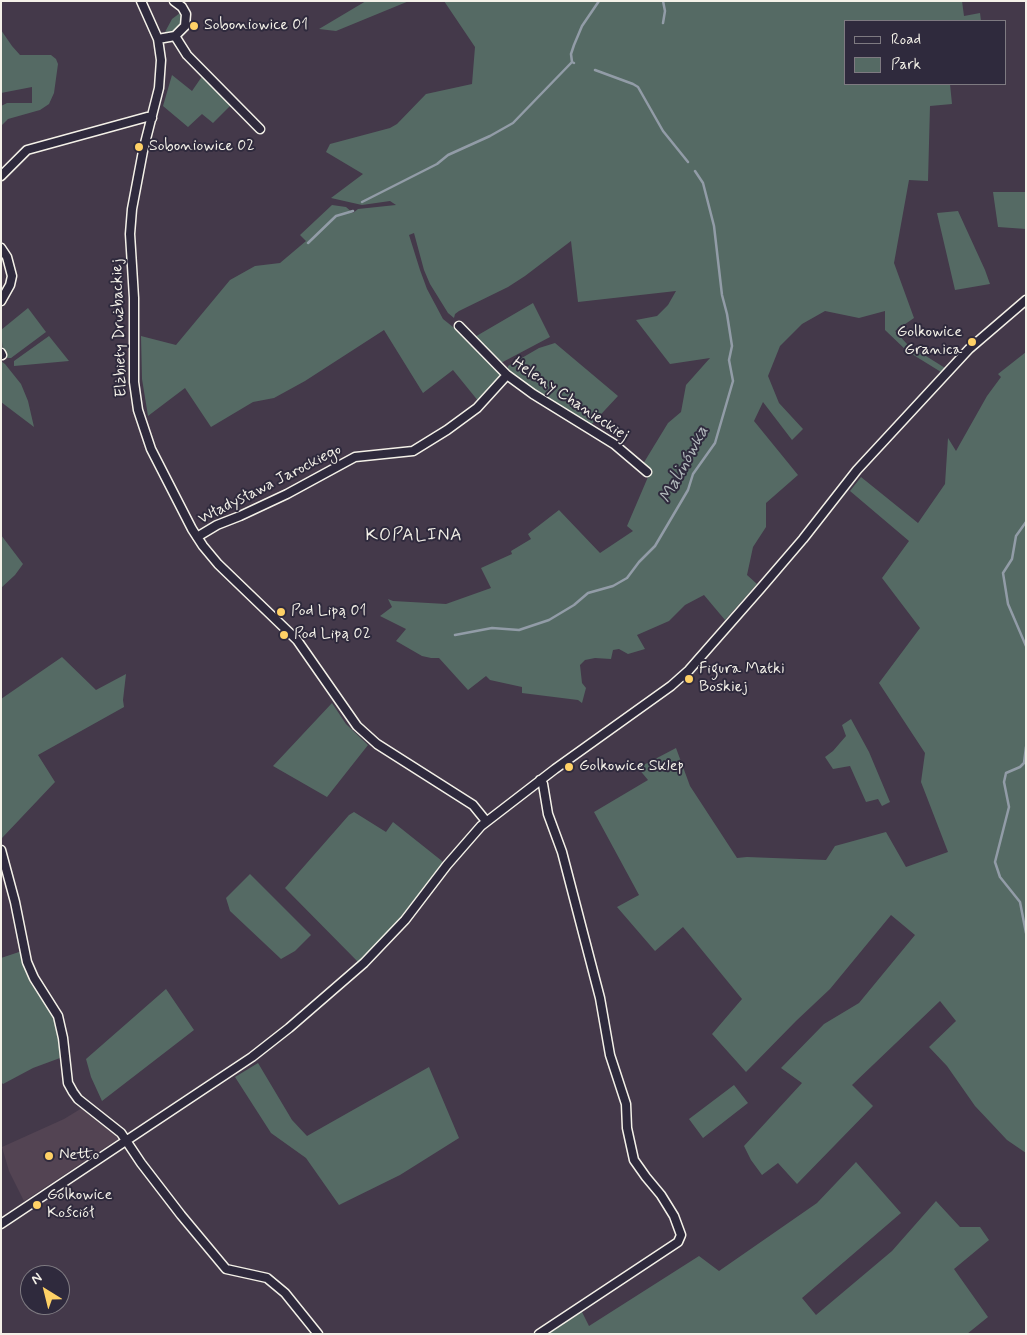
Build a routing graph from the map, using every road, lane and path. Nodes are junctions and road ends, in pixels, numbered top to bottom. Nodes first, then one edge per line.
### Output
1 (141, 1) edge
2 (174, 1) edge
3 (175, 36) junction
4 (158, 39) junction
5 (152, 118) junction
6 (260, 129) dead end
7 (1, 176) edge
8 (1, 248) edge
9 (1026, 300) edge
10 (1, 302) edge
11 (459, 326) dead end
12 (507, 375) junction
13 (647, 472) dead end
14 (197, 537) junction
15 (540, 780) junction
16 (486, 821) junction
17 (1, 850) edge
18 (128, 1141) junction
19 (1, 1224) edge
20 (318, 1334) edge
21 (539, 1334) edge

1 - 4 street, Elżbiety Drużbackiej
2 - 3 street
3 - 4 street
3 - 6 street
4 - 5 street, Elżbiety Drużbackiej
5 - 7 street
5 - 14 street, Elżbiety Drużbackiej
8 - 10 street
9 - 15 street
11 - 12 street, Heleny Chanieckiej
12 - 13 street, Heleny Chanieckiej
12 - 14 street, Władysława Jarockiego
14 - 16 street, Elżbiety Drużbackiej
15 - 16 street
15 - 21 street
16 - 18 street
17 - 18 street
18 - 19 street
18 - 20 street

